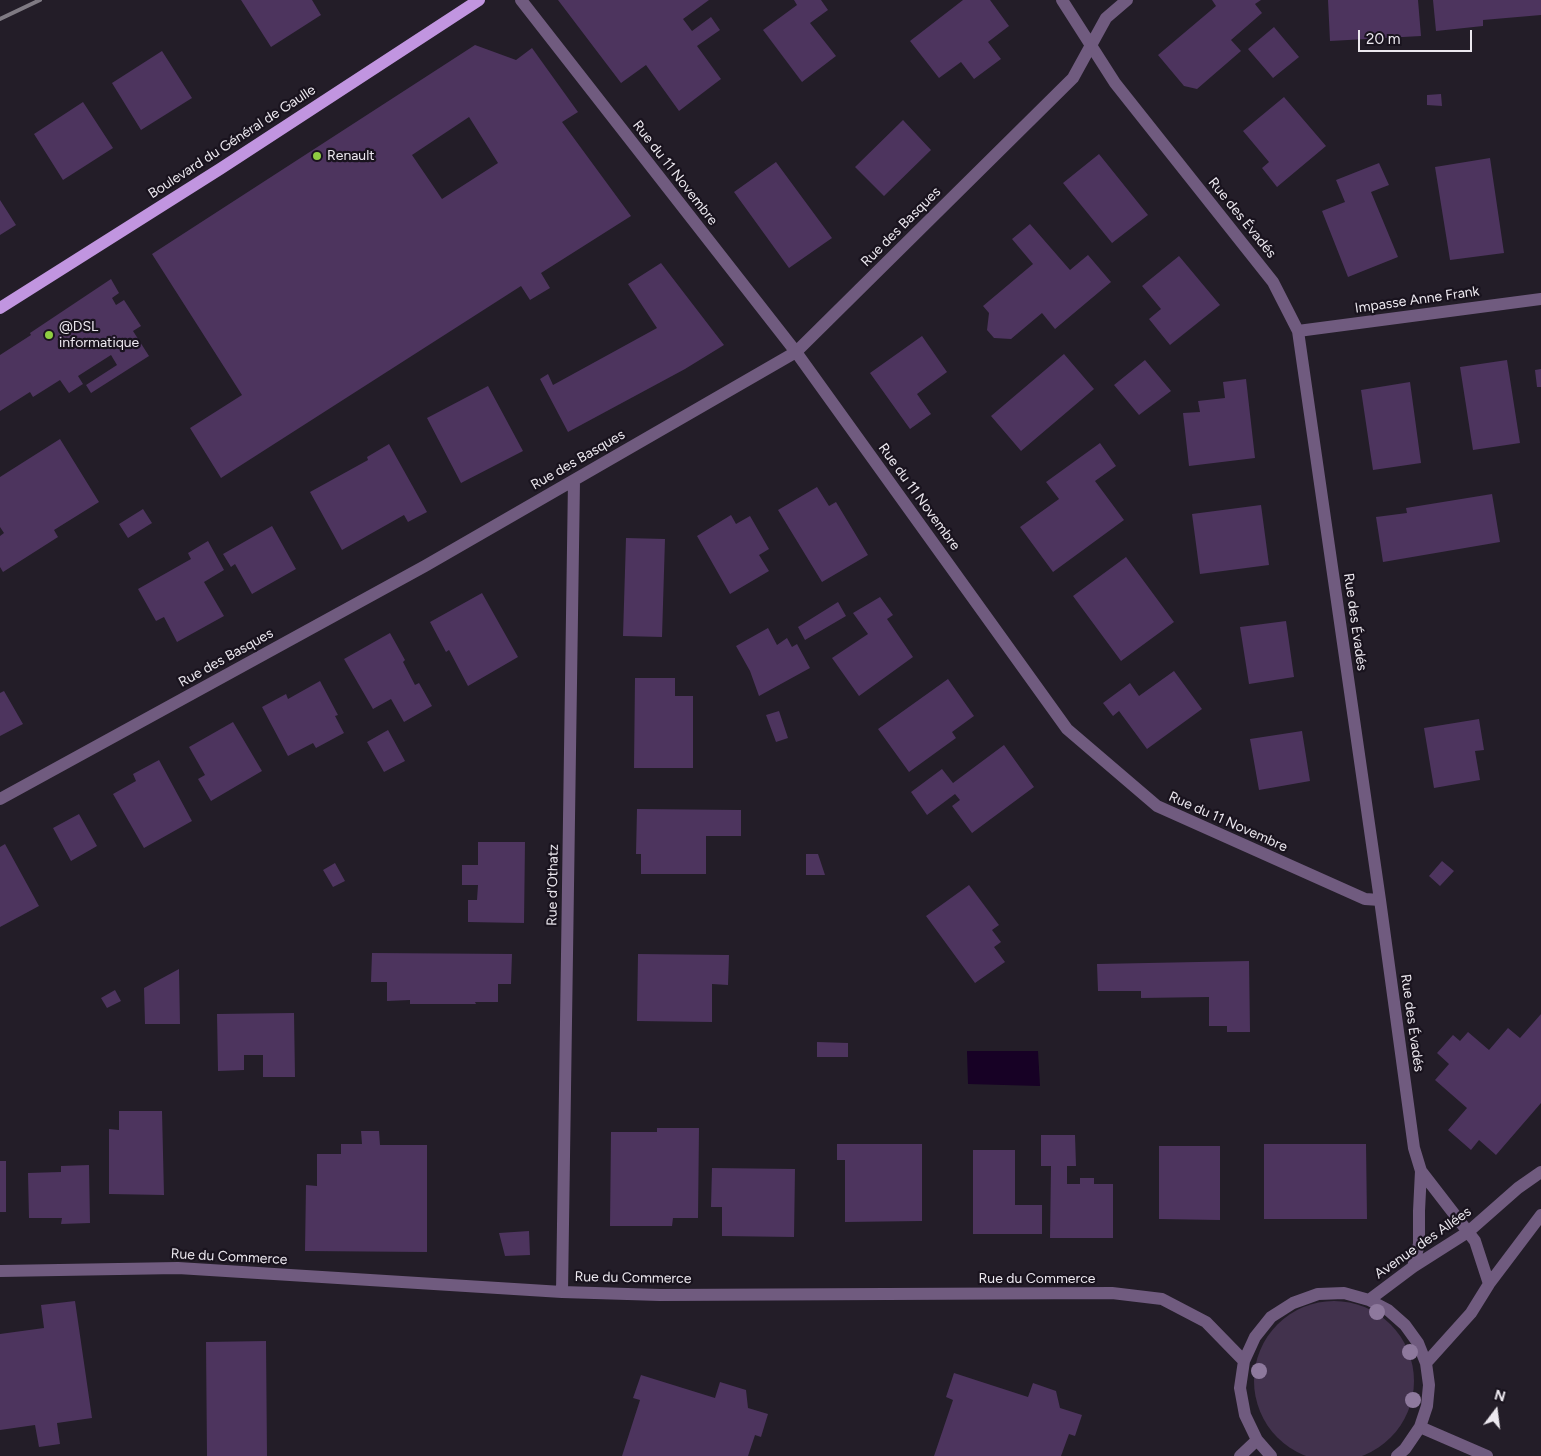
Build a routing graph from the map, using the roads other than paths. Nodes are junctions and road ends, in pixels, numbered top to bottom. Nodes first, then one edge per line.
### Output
1 (479, 0) edge
2 (520, 0) edge
3 (1062, 0) edge
4 (1127, 0) edge
5 (1091, 44) junction
6 (1541, 299) edge
7 (0, 308) edge
8 (1298, 331) junction
9 (796, 352) junction
10 (574, 480) junction
11 (0, 798) edge
12 (1380, 900) junction
13 (1421, 1172) junction
14 (1541, 1172) edge
15 (1541, 1215) edge
16 (1468, 1232) junction
17 (1413, 1267) junction
18 (0, 1271) edge
19 (1490, 1284) junction
20 (562, 1292) junction
21 (1369, 1300) junction
22 (1244, 1360) junction
23 (1426, 1363) junction
24 (1420, 1427) junction
25 (1257, 1440) junction
26 (1240, 1456) edge
27 (1271, 1456) edge
28 (1397, 1456) edge
29 (1487, 1456) edge

1 - 7 main road, Boulevard du Général de Gaulle
2 - 9 street, Rue du 11 Novembre
3 - 5 street, Rue des Évadés
4 - 5 street, Rue des Basques
5 - 8 street, Rue des Évadés
5 - 9 street, Rue des Basques
6 - 8 street, Impasse Anne Frank
8 - 12 street, Rue des Évadés
9 - 10 street, Rue des Basques
9 - 12 street, Rue du 11 Novembre
10 - 11 street, Rue des Basques
10 - 20 street, Rue d'Othatz
12 - 13 street, Rue des Évadés
13 - 16 street
13 - 17 street, Rue des Évadés
14 - 16 street, Avenue des Allées
15 - 19 street
16 - 17 street, Avenue des Allées
16 - 19 street
17 - 21 street, Avenue des Allées
18 - 20 street, Rue du Commerce
19 - 23 street
20 - 22 street, Rue du Commerce
21 - 22 street
21 - 23 street
22 - 25 street
23 - 24 street
24 - 28 street
24 - 29 street
25 - 26 street
25 - 27 street

